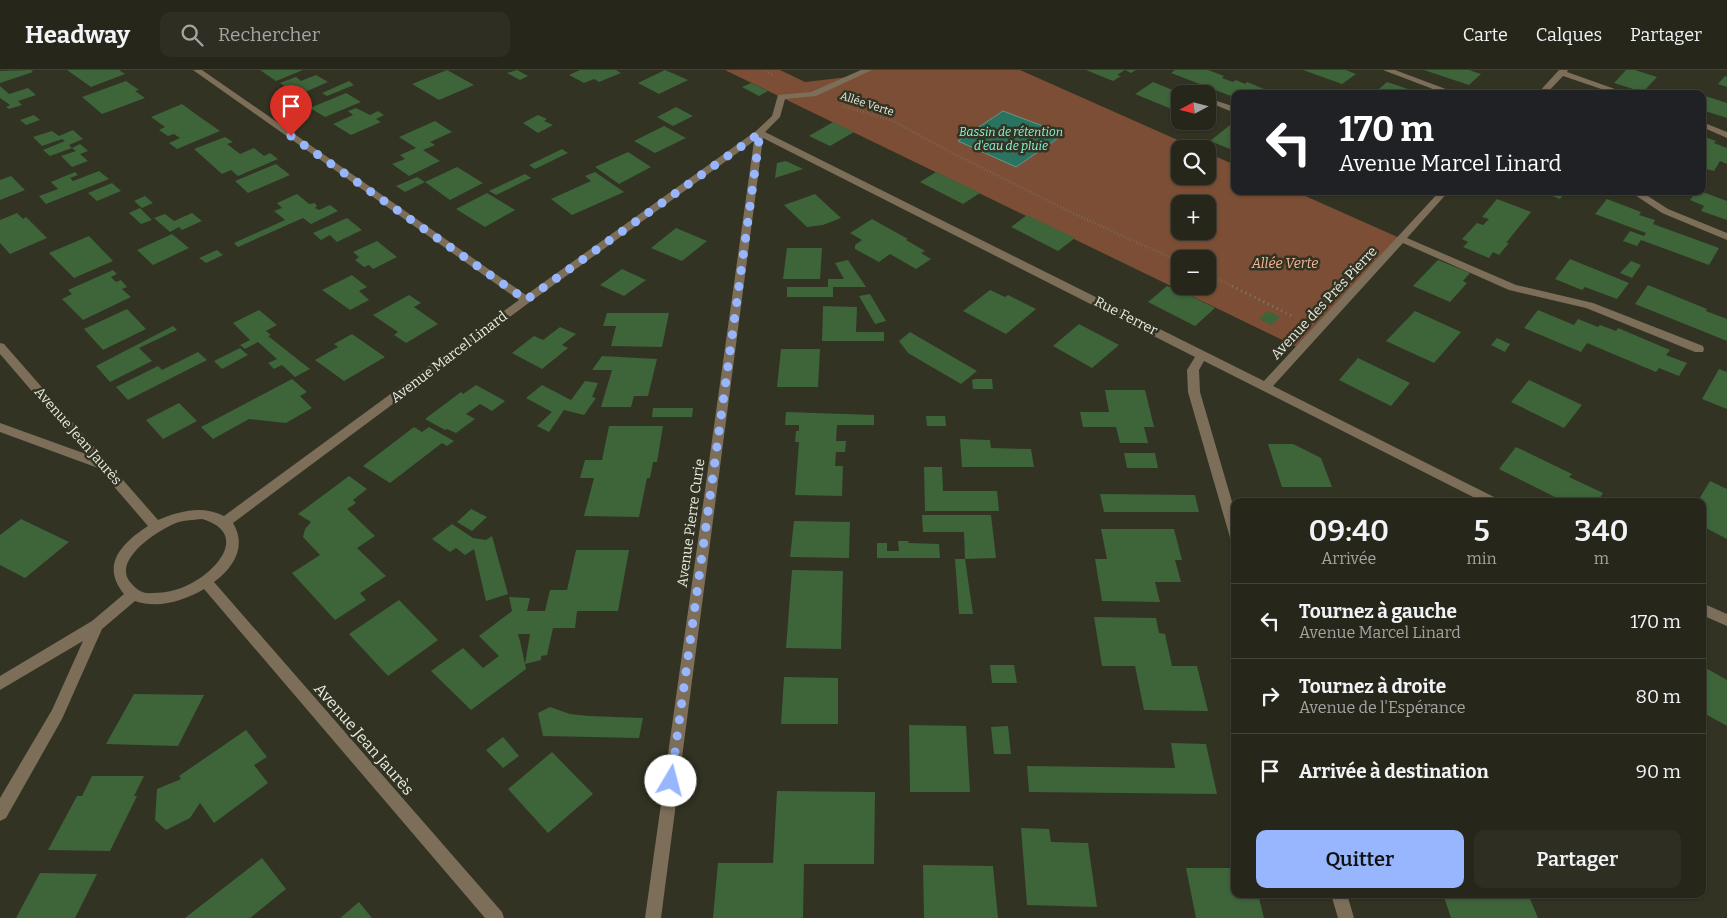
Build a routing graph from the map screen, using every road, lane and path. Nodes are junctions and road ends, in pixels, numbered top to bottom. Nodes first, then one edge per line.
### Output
1 (197, 70) edge
2 (763, 70) edge
3 (868, 70) edge
4 (1387, 70) edge
5 (1563, 71) edge
6 (1444, 90) edge
7 (1545, 90) edge
8 (1614, 90) edge
9 (813, 94) junction
10 (1216, 103) edge
11 (1231, 108) edge
12 (1706, 126) edge
13 (760, 133) junction
14 (1727, 134) edge
15 (1439, 195) edge
16 (1639, 195) edge
17 (1727, 237) edge
18 (1402, 238) junction
19 (1171, 258) edge
20 (1216, 278) edge
21 (526, 300) junction
22 (1319, 329) junction
23 (0, 347) edge
24 (1699, 349) dead end
25 (1202, 354) junction
26 (1265, 386) junction
27 (0, 427) edge
28 (104, 465) junction
29 (1486, 498) edge
30 (1231, 520) edge
31 (225, 522) junction
32 (156, 526) junction
33 (206, 582) junction
34 (133, 595) junction
35 (1706, 610) edge
36 (1727, 620) edge
37 (97, 625) junction
38 (0, 684) edge
39 (0, 814) edge
40 (1340, 898) edge
41 (496, 918) edge
42 (652, 918) edge
43 (1346, 918) edge

1 - 21 street
2 - 9 path, Allée Verte
3 - 9 street, Avenue Marcel Linard
4 - 6 street
5 - 7 street
5 - 8 street
9 - 13 street, Avenue Marcel Linard
9 - 19 path, Allée Verte
10 - 11 street
12 - 14 street
13 - 21 street, Avenue Marcel Linard
13 - 25 street, Rue Ferrer
13 - 42 street, Avenue Pierre Curie
15 - 18 street, Avenue des Prés Pierre
16 - 17 street
18 - 22 street, Avenue des Prés Pierre
18 - 24 street
20 - 22 path
21 - 31 street, Avenue Marcel Linard
22 - 26 street, Avenue des Prés Pierre
23 - 28 street, Avenue Jean Jaurès
25 - 26 street, Rue Ferrer
25 - 30 street
26 - 29 street, Rue Ferrer
27 - 28 street
28 - 32 street, Avenue Jean Jaurès
31 - 32 street
31 - 33 street
32 - 34 street
33 - 34 street
33 - 41 street, Avenue Jean Jaurès
34 - 37 street
35 - 36 street
37 - 38 street
37 - 39 street
40 - 43 street

